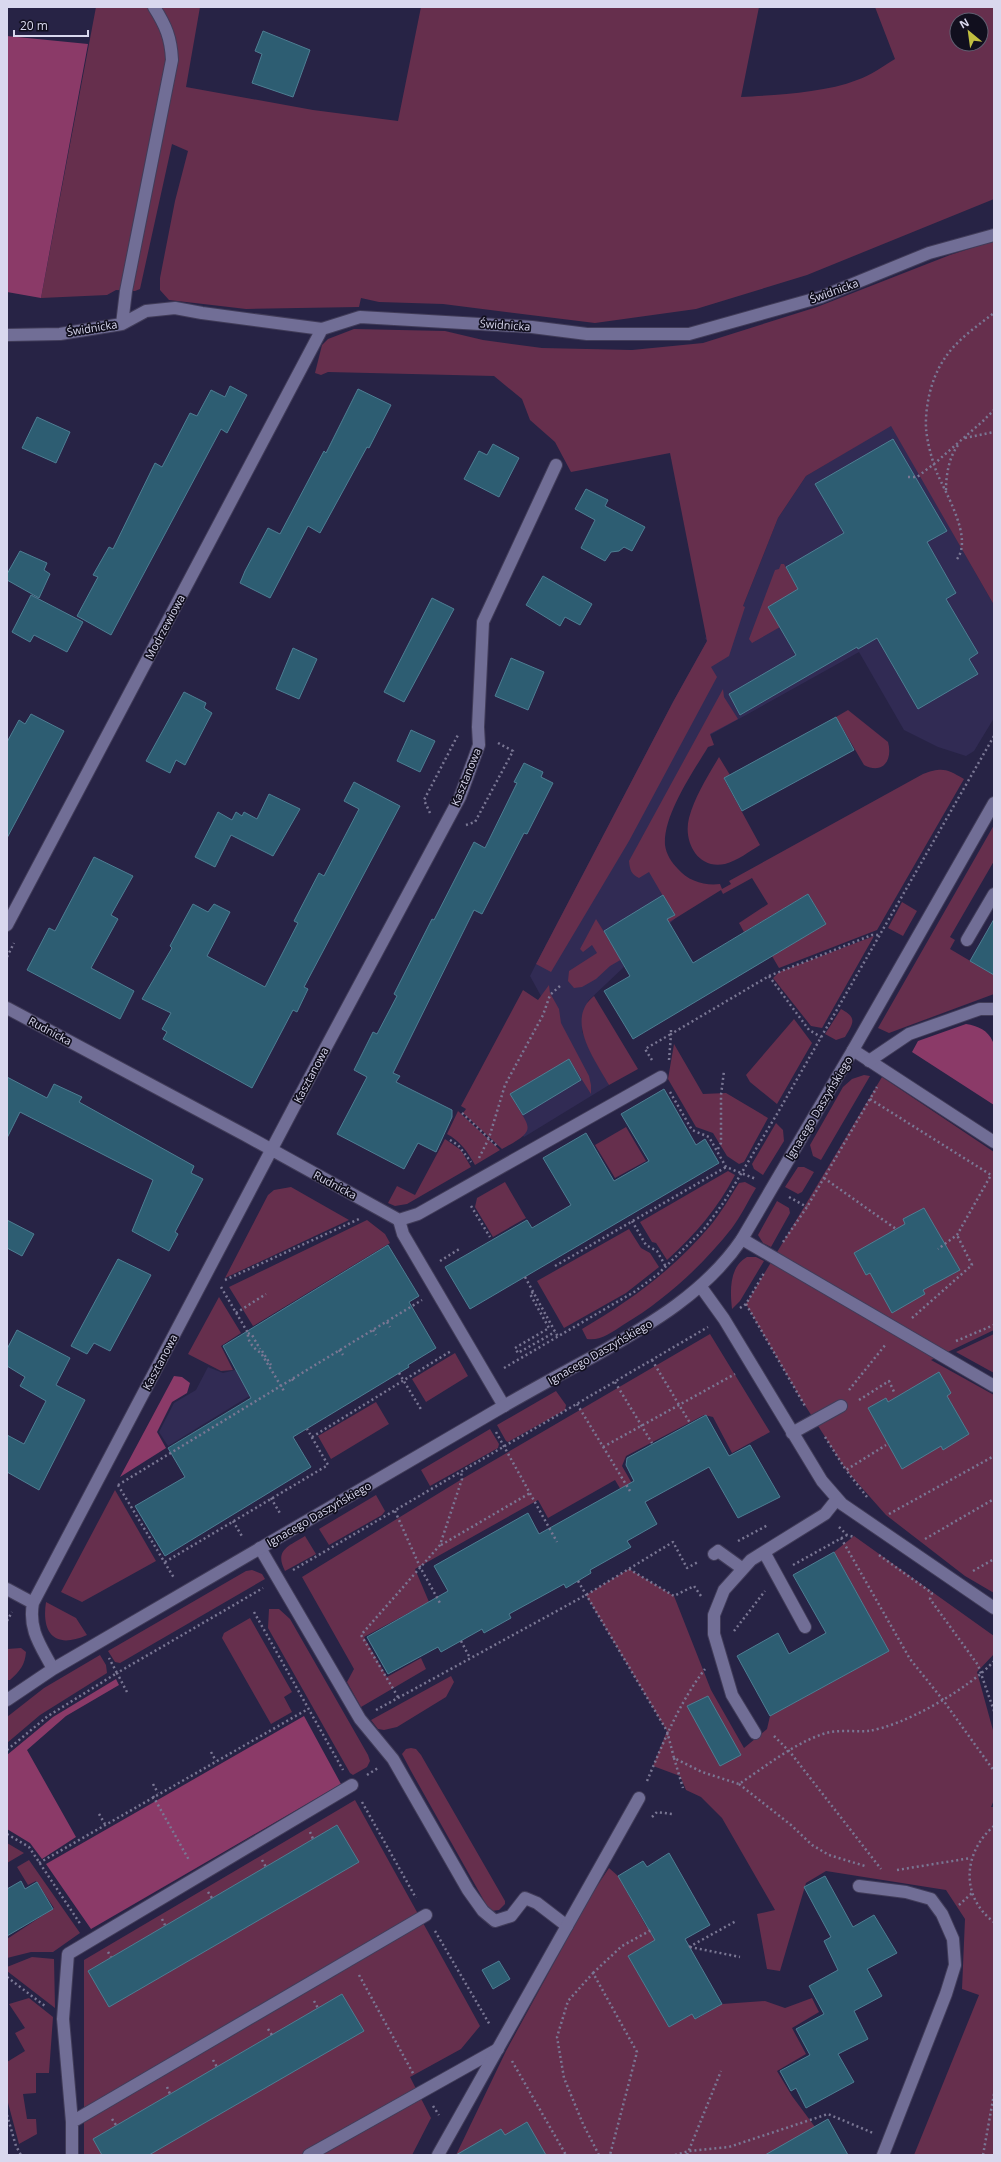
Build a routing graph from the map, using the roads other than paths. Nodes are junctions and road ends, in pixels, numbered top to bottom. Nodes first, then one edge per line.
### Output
1 (154, 7) edge
2 (994, 235) edge
3 (122, 324) junction
4 (322, 329) junction
5 (7, 335) edge
6 (556, 465) dead end
7 (994, 803) edge
8 (994, 894) edge
9 (7, 925) edge
10 (967, 940) dead end
11 (7, 1008) edge
12 (994, 1009) edge
13 (853, 1050) junction
14 (869, 1061) junction
15 (661, 1077) road end
16 (994, 1142) edge
17 (272, 1151) junction
18 (399, 1220) junction
19 (742, 1239) junction
20 (701, 1287) junction
21 (994, 1386) edge
22 (504, 1406) junction
23 (841, 1406) road end
24 (792, 1433) junction
25 (837, 1499) junction
26 (260, 1548) junction
27 (764, 1552) junction
28 (716, 1553) road end
29 (743, 1569) junction
30 (7, 1589) edge
31 (33, 1603) junction
32 (994, 1608) edge
33 (805, 1627) dead end
34 (53, 1669) junction
35 (7, 1700) edge
36 (755, 1733) road end
37 (352, 1785) road end
38 (639, 1798) dead end
39 (859, 1886) dead end
40 (426, 1915) road end
41 (567, 1926) junction
42 (500, 2046) junction
43 (72, 2122) junction
44 (72, 2155) edge
45 (309, 2155) edge
46 (438, 2155) edge
47 (883, 2155) edge

1 - 3 street
2 - 4 street, Świdnicka
3 - 4 street, Świdnicka
3 - 5 street, Świdnicka
4 - 9 street, Modrzewiowa
6 - 17 street, Kasztanowa
7 - 13 street, Ignacego Daszyńskiego
8 - 10 street
11 - 17 street, Rudnicka
12 - 14 street
13 - 14 street
13 - 19 street, Ignacego Daszyńskiego
14 - 16 street
15 - 18 street
17 - 18 street, Rudnicka
17 - 31 street, Kasztanowa
18 - 22 street
19 - 20 street, Ignacego Daszyńskiego
19 - 21 street
20 - 22 street, Ignacego Daszyńskiego
20 - 24 street
22 - 26 street, Ignacego Daszyńskiego
23 - 24 street
24 - 25 street
25 - 27 street
25 - 32 street
26 - 34 street, Ignacego Daszyńskiego
26 - 41 street
27 - 29 street
27 - 33 street
28 - 29 street
29 - 36 street
30 - 31 street
31 - 34 street, Kasztanowa
34 - 35 street, Ignacego Daszyńskiego
37 - 43 street
38 - 41 street
39 - 47 street
40 - 43 street
41 - 42 street
42 - 45 street
42 - 46 street
43 - 44 street

